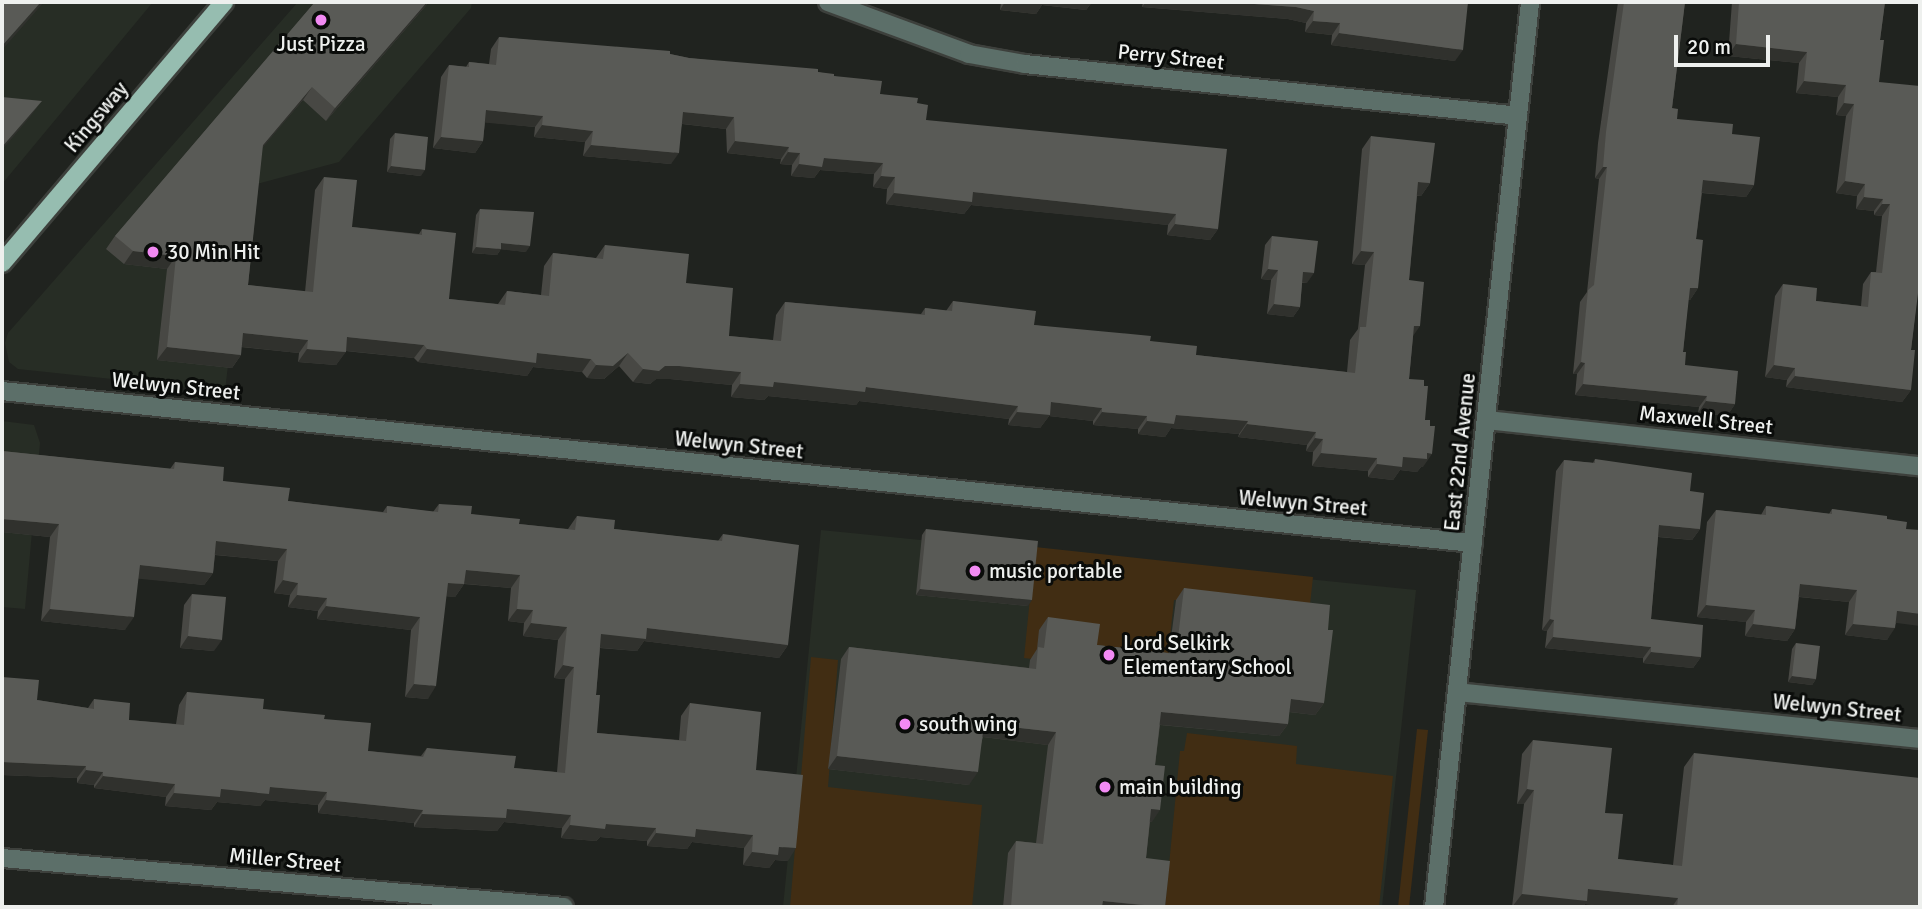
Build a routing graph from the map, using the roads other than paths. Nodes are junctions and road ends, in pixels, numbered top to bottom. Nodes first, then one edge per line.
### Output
1 (224, 2) edge
2 (828, 2) edge
3 (1531, 2) edge
4 (1518, 116) junction
5 (2, 263) edge
6 (2, 391) edge
7 (1486, 420) junction
8 (1920, 466) edge
9 (1473, 543) junction
10 (1457, 692) junction
11 (1920, 739) edge
12 (2, 858) edge
13 (564, 907) edge
14 (1434, 907) edge

1 - 5 main road, Kingsway
2 - 4 street, Perry Street
3 - 4 street, East 22nd Avenue
4 - 7 street, East 22nd Avenue
6 - 9 street, Welwyn Street
7 - 8 street, Maxwell Street
7 - 9 street, East 22nd Avenue
9 - 10 street, East 22nd Avenue
10 - 11 street, Welwyn Street
10 - 14 street, East 22nd Avenue
12 - 13 street, Miller Street

